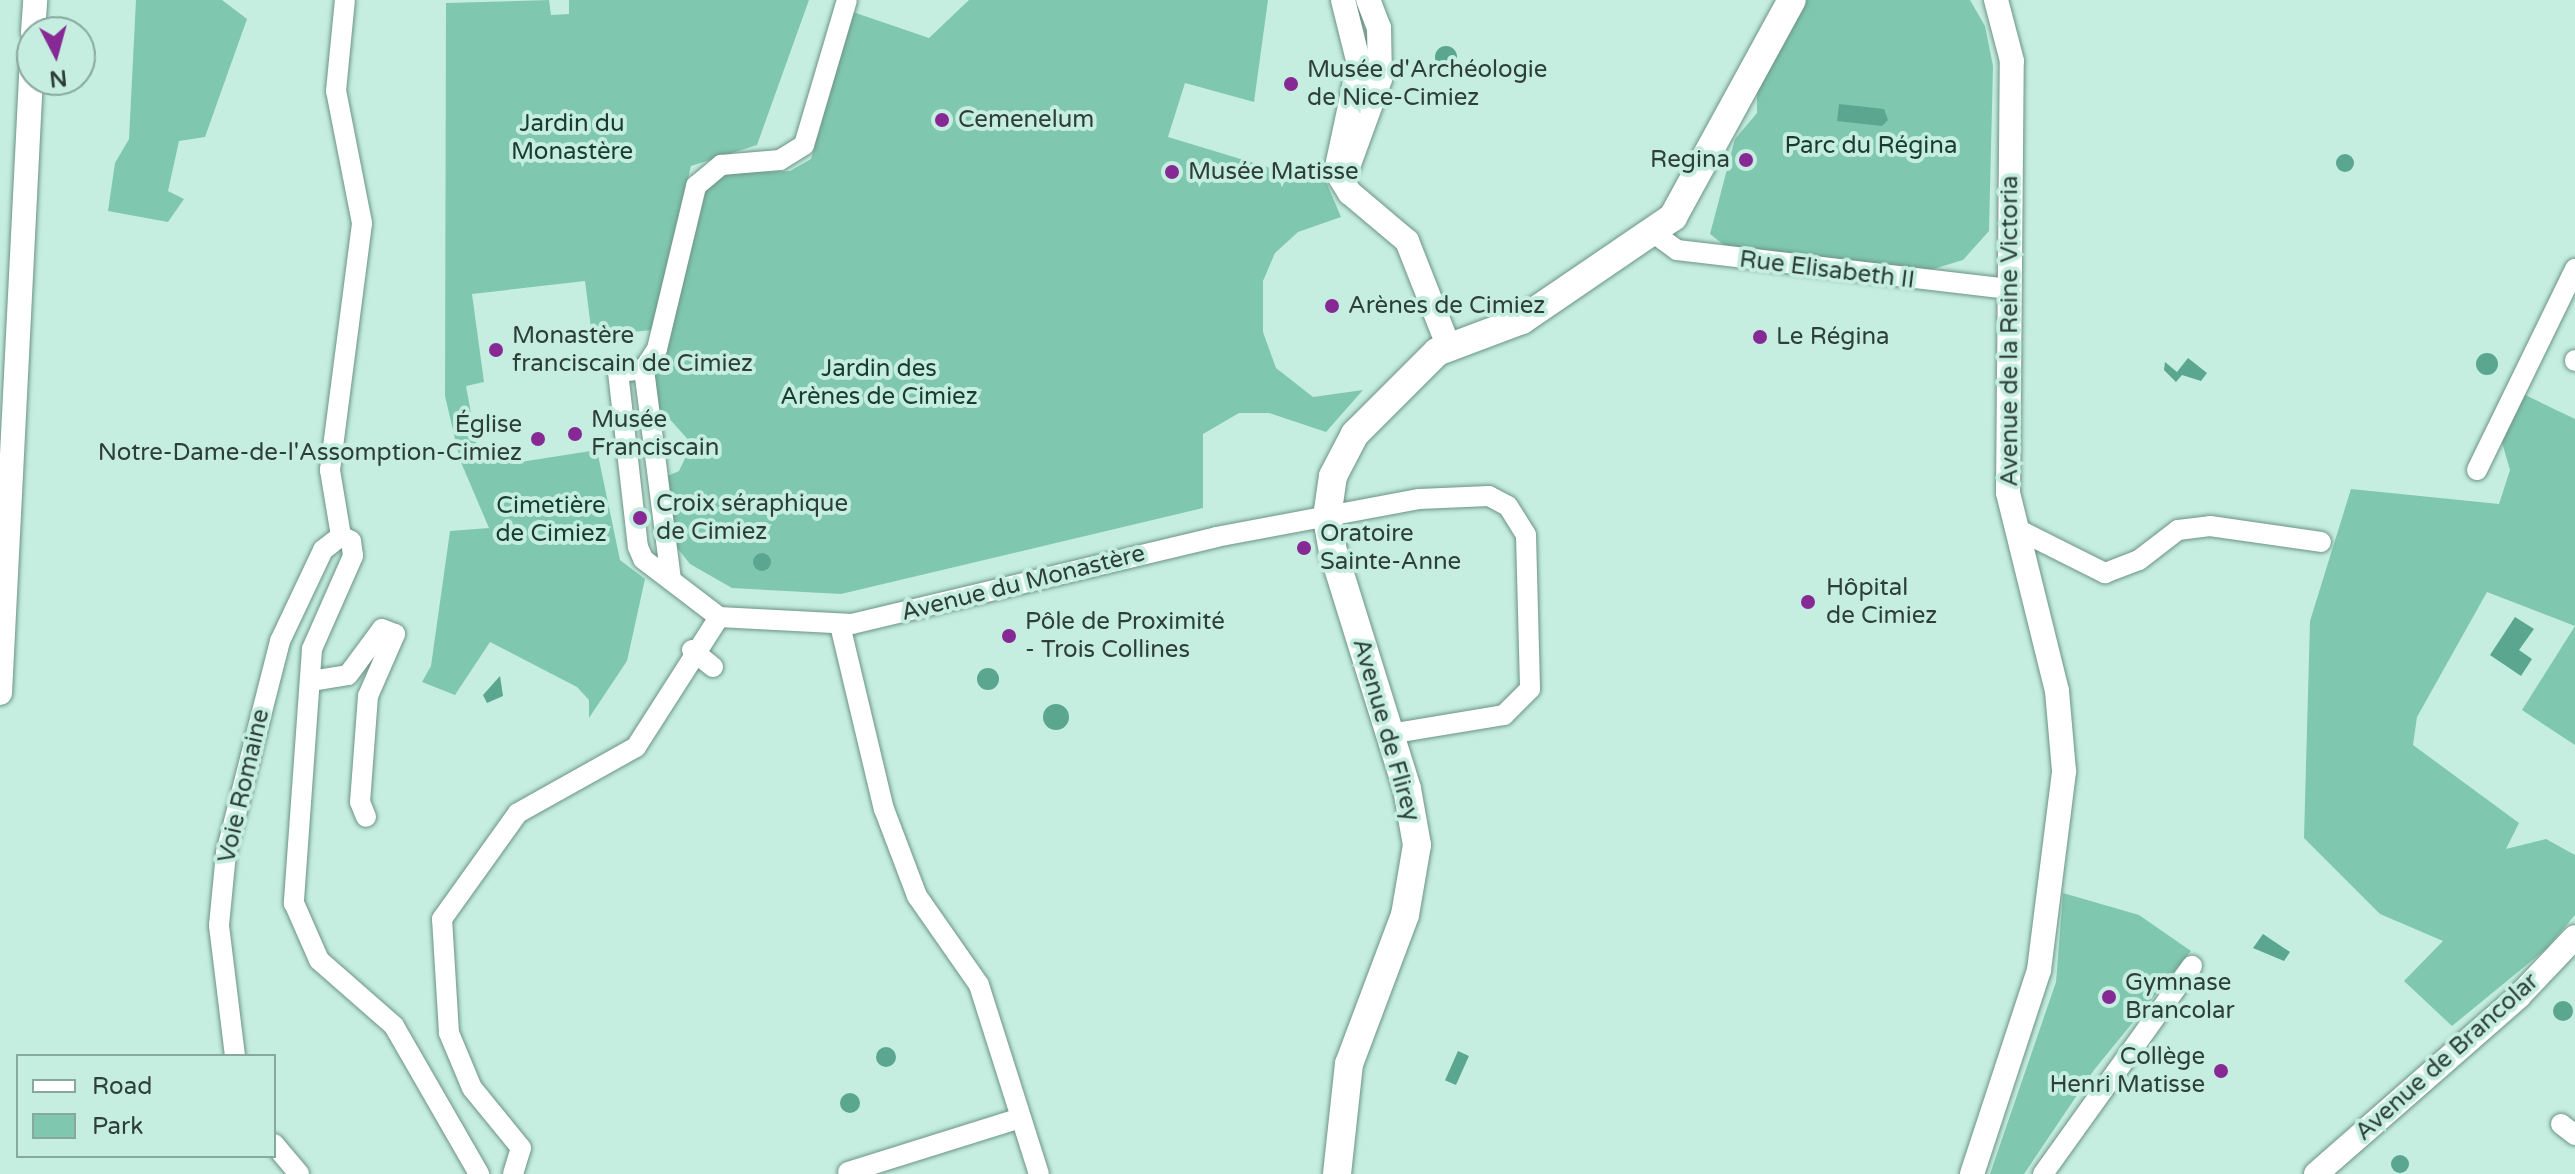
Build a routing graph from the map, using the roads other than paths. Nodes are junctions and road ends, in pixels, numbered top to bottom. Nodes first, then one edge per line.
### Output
1 (345, 0) edge
2 (847, 0) edge
3 (1343, 0) edge
4 (1368, 0) edge
5 (1792, 0) edge
6 (1996, 0) edge
7 (28, 96) edge
8 (1350, 193) junction
9 (1655, 234) junction
10 (2575, 269) edge
11 (2007, 289) junction
12 (10, 300) edge
13 (1448, 345) junction
14 (2477, 470) dead end
15 (4, 513) edge
16 (1327, 517) junction
17 (2015, 528) junction
18 (341, 536) junction
19 (2321, 542) dead end
20 (3, 546) edge
21 (719, 617) junction
22 (840, 625) junction
23 (692, 650) junction
24 (713, 667) dead end
25 (311, 681) junction
26 (0, 693) edge
27 (1389, 734) junction
28 (366, 817) dead end
29 (2575, 937) edge
30 (2192, 966) dead end
31 (235, 1054) edge
32 (1020, 1118) junction
33 (276, 1146) edge
34 (848, 1172) edge
35 (299, 1174) edge
36 (479, 1174) edge
37 (513, 1174) edge
38 (1039, 1174) edge
39 (1337, 1174) edge
40 (1972, 1174) edge
41 (2043, 1174) edge
42 (2316, 1174) edge

1 - 18 street
2 - 21 street
3 - 8 street
4 - 8 street
5 - 9 main road
6 - 11 street, Avenue de la Reine Victoria
7 - 12 street
8 - 13 street
9 - 11 street, Rue Elisabeth II
9 - 13 main road
10 - 14 street
11 - 17 street, Avenue de la Reine Victoria
12 - 15 street
13 - 16 main road
15 - 20 street
16 - 22 street, Avenue du Monastère
16 - 27 main road, Avenue de Flirey
16 - 27 street, Avenue du Monastère
17 - 19 street
17 - 40 street, Avenue de la Reine Victoria
18 - 25 street
18 - 31 street, Voie Romaine
20 - 26 street
21 - 22 street, Avenue du Monastère
21 - 23 street
22 - 32 street
23 - 24 street
23 - 37 street
25 - 28 street
25 - 36 street
27 - 39 main road, Avenue de Flirey
29 - 42 street, Avenue de Brancolar
30 - 41 street
32 - 34 street
32 - 38 street
33 - 35 street

